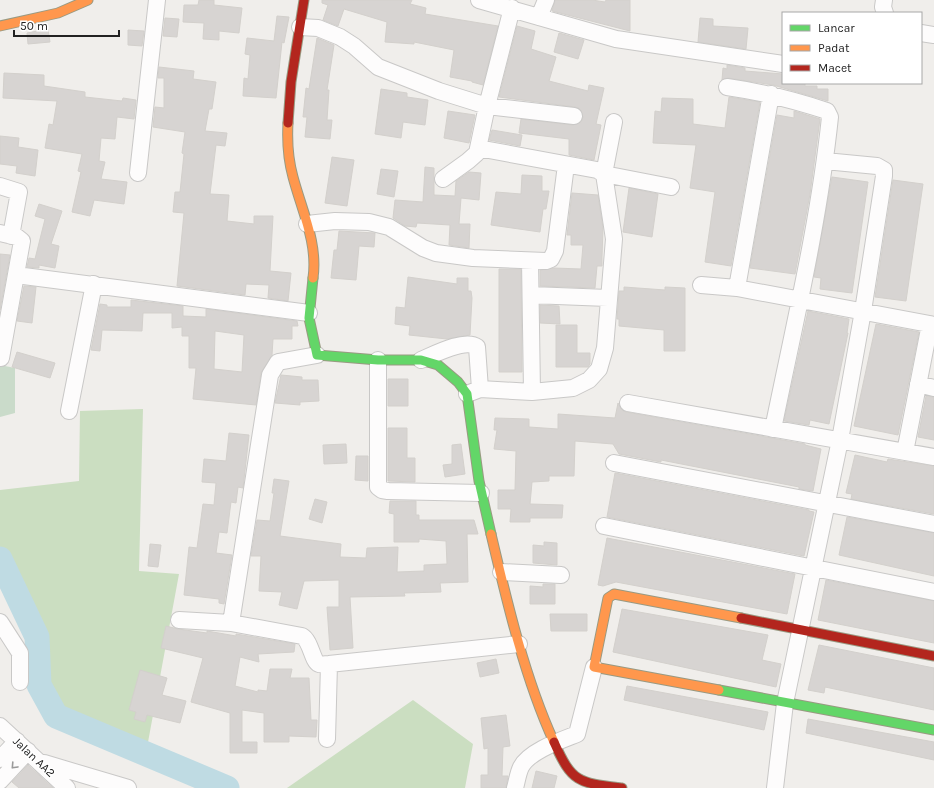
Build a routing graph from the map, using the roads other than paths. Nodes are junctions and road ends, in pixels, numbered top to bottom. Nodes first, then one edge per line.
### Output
1 (88, 0) edge
2 (158, 0) edge
3 (304, 0) edge
4 (479, 0) edge
5 (546, 0) edge
6 (884, 0) edge
7 (59, 6) edge
8 (512, 8) junction
9 (885, 12) edge
10 (539, 17) junction
11 (0, 26) edge
12 (300, 26) junction
13 (922, 33) edge
14 (934, 35) edge
15 (782, 64) edge
16 (728, 87) dead end
17 (771, 94) junction
18 (487, 106) junction
19 (574, 116) dead end
20 (614, 122) dead end
21 (478, 148) junction
22 (825, 161) junction
23 (566, 165) junction
24 (138, 173) dead end
25 (604, 174) junction
26 (443, 179) dead end
27 (0, 186) edge
28 (671, 187) dead end
29 (307, 224) junction
30 (5, 234) edge
31 (530, 261) junction
32 (16, 275) junction
33 (94, 284) junction
34 (701, 285) dead end
35 (737, 288) junction
36 (531, 294) junction
37 (608, 298) junction
38 (799, 301) junction
39 (863, 311) junction
40 (309, 313) junction
41 (932, 324) edge
42 (317, 355) junction
43 (1, 358) edge
44 (378, 360) junction
45 (421, 360) junction
46 (918, 384) junction
47 (934, 388) edge
48 (473, 392) junction
49 (532, 392) junction
50 (628, 403) dead end
51 (69, 411) dead end
52 (773, 429) junction
53 (840, 440) junction
54 (905, 452) junction
55 (934, 457) edge
56 (614, 463) dead end
57 (481, 493) junction
58 (827, 504) junction
59 (934, 524) edge
60 (604, 526) dead end
61 (813, 569) junction
62 (502, 572) junction
63 (561, 575) dead end
64 (934, 592) edge
65 (179, 620) dead end
66 (0, 622) edge
67 (231, 623) junction
68 (801, 629) junction
69 (519, 644) junction
70 (934, 656) edge
71 (329, 664) junction
72 (594, 667) junction
73 (20, 682) dead end
74 (785, 703) junction
75 (0, 726) edge
76 (934, 730) edge
77 (327, 739) dead end
78 (553, 743) junction
79 (23, 746) junction
80 (0, 759) edge
81 (40, 762) junction
82 (0, 781) edge
83 (575, 783) edge
84 (109, 786) edge
85 (67, 788) edge
86 (128, 788) edge
87 (515, 788) edge
88 (622, 788) edge
89 (775, 788) edge

1 - 7 street
2 - 24 street
3 - 12 street
4 - 8 street
5 - 10 street
6 - 9 street
7 - 11 street
8 - 10 street
8 - 18 street
10 - 15 street
12 - 18 street
12 - 29 street
13 - 14 street
16 - 17 street
17 - 22 street
17 - 35 street
18 - 19 street
18 - 21 street
20 - 25 street
21 - 23 street
21 - 26 street
22 - 38 street
22 - 39 street
23 - 25 street
23 - 31 street
25 - 28 street
25 - 37 street
27 - 30 street
29 - 31 street
29 - 40 street
30 - 32 street
31 - 36 street
32 - 33 street
32 - 43 street
33 - 40 street
33 - 51 street
34 - 35 street
35 - 38 street
36 - 37 street
36 - 49 street
37 - 49 street
38 - 39 street
38 - 52 street
39 - 41 street
39 - 53 street
40 - 42 street
41 - 46 street
42 - 44 street
42 - 67 street
44 - 45 street
44 - 57 street
45 - 48 street
45 - 48 street
46 - 47 street
46 - 54 street
48 - 49 street
48 - 57 street
50 - 52 street
52 - 53 street
53 - 54 street
53 - 58 street
54 - 55 street
56 - 58 street
57 - 62 street
58 - 59 street
58 - 61 street
60 - 61 street
61 - 64 street
61 - 68 street
62 - 63 street
62 - 69 street
65 - 67 street
66 - 73 street
67 - 71 street
68 - 70 street
68 - 72 street
68 - 74 street
69 - 71 street
69 - 78 street
71 - 77 street
72 - 74 street
72 - 78 street
74 - 76 street
74 - 89 street
75 - 79 street, Jalan AA2
78 - 83 street
78 - 87 street
79 - 80 street
79 - 81 street, Jalan AA2
79 -> 82 street
81 - 84 street
81 - 85 street, Jalan AA2
83 - 88 street
84 - 86 street

